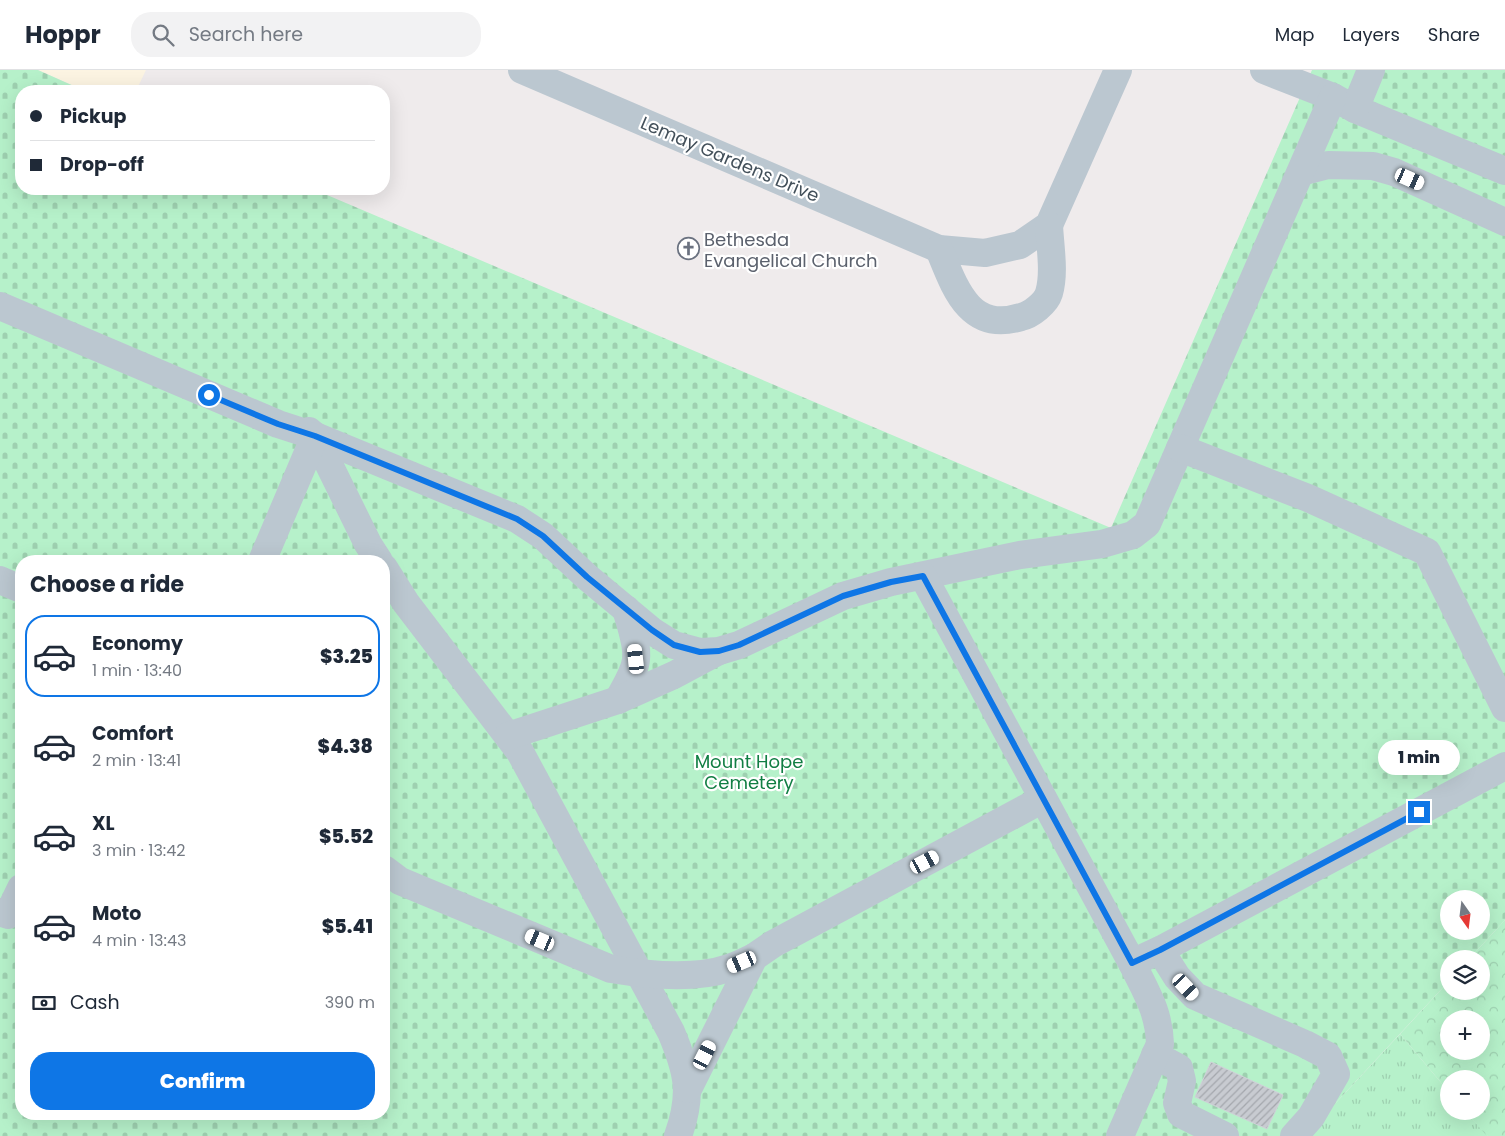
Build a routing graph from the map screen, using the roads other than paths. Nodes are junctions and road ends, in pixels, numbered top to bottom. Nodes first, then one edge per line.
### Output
1 (522, 70) edge
2 (1118, 70) edge
3 (1264, 70) edge
4 (1371, 70) edge
5 (1344, 103) junction
6 (1504, 169) edge
7 (1300, 172) junction
8 (1505, 222) edge
9 (1049, 225) junction
10 (939, 249) junction
11 (0, 287) edge
12 (0, 306) edge
13 (315, 436) junction
14 (1180, 448) junction
15 (265, 555) edge
16 (375, 555) edge
17 (923, 576) junction
18 (390, 577) edge
19 (0, 580) edge
20 (15, 586) edge
21 (626, 609) junction
22 (719, 651) junction
23 (618, 700) junction
24 (1505, 708) edge
25 (508, 736) junction
26 (1505, 766) edge
27 (1043, 798) junction
28 (390, 874) edge
29 (15, 900) edge
30 (0, 912) edge
31 (1160, 950) junction
32 (754, 957) junction
33 (1132, 963) junction
34 (640, 974) junction
35 (1155, 1056) junction
36 (688, 1089) junction
37 (678, 1136) edge
38 (1120, 1136) edge
39 (1224, 1136) edge
40 (1294, 1136) edge

1 - 10 street, Lemay Gardens Drive
2 - 9 street
3 - 5 street
4 - 5 street
5 - 6 street
5 - 7 street
7 - 8 street
7 - 14 street
9 - 10 street, Lemay Gardens Drive
9 - 10 street
11 - 13 street
12 - 13 street
13 - 15 street
13 - 16 street
13 - 21 street
14 - 17 street
14 - 24 street
17 - 22 street
17 - 27 street
18 - 25 street
19 - 20 street
21 - 22 street
21 - 23 street
22 - 23 street
23 - 25 street
25 - 34 street
26 - 31 street
27 - 32 street
27 - 33 street
28 - 34 street
29 - 30 street
31 - 33 street
31 - 40 street
32 - 34 street
32 - 36 street
33 - 35 street
34 - 36 street
35 - 38 street
35 - 39 street
36 - 37 street

